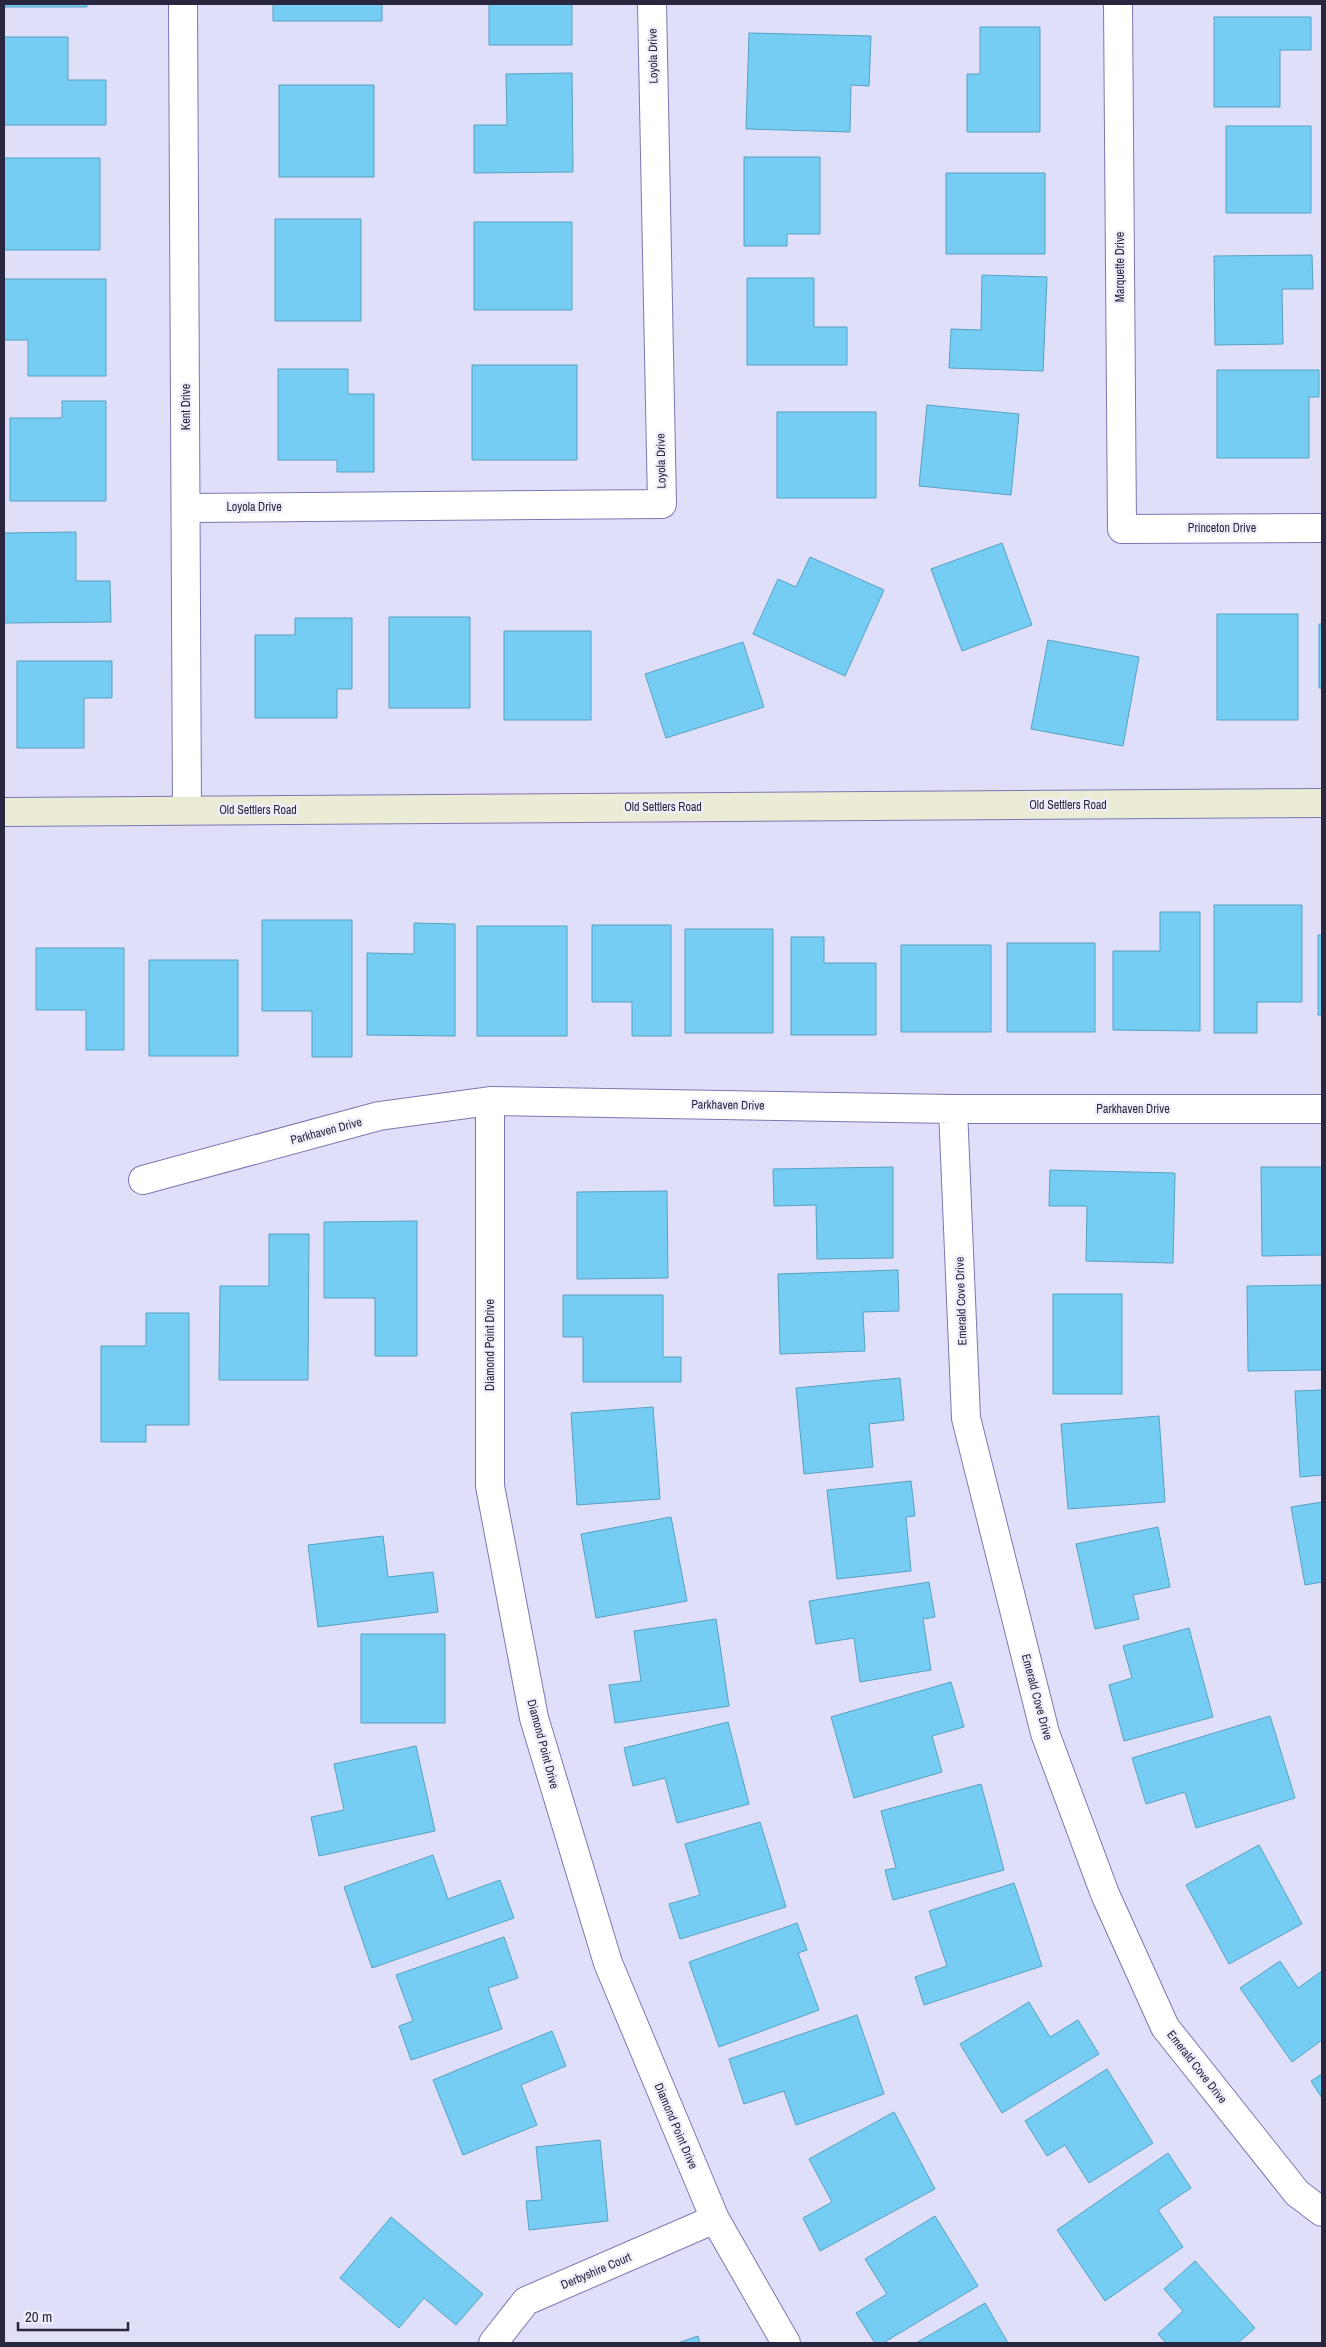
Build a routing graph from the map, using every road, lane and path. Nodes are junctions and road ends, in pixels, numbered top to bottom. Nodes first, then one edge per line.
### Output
1 (183, 4) edge
2 (652, 4) edge
3 (1118, 4) edge
4 (187, 508) junction
5 (1322, 528) edge
6 (1122, 529) joint
7 (1322, 803) edge
8 (188, 810) junction
9 (4, 812) edge
10 (490, 1101) junction
11 (952, 1108) junction
12 (1322, 1108) edge
13 (143, 1180) dead end
14 (1322, 2212) edge
15 (715, 2219) junction
16 (493, 2343) edge
17 (786, 2343) edge

1 - 4 street, Kent Drive
2 - 4 street, Loyola Drive
3 - 6 street, Marquette Drive
4 - 8 street, Kent Drive
5 - 6 street, Princeton Drive
7 - 8 main road, Old Settlers Road
8 - 9 main road, Old Settlers Road
10 - 11 street, Parkhaven Drive
10 - 13 street, Parkhaven Drive
10 - 15 street, Diamond Point Drive
11 - 12 street, Parkhaven Drive
11 - 14 street, Emerald Cove Drive
15 - 16 street, Derbyshire Court
15 - 17 street, Diamond Point Drive

